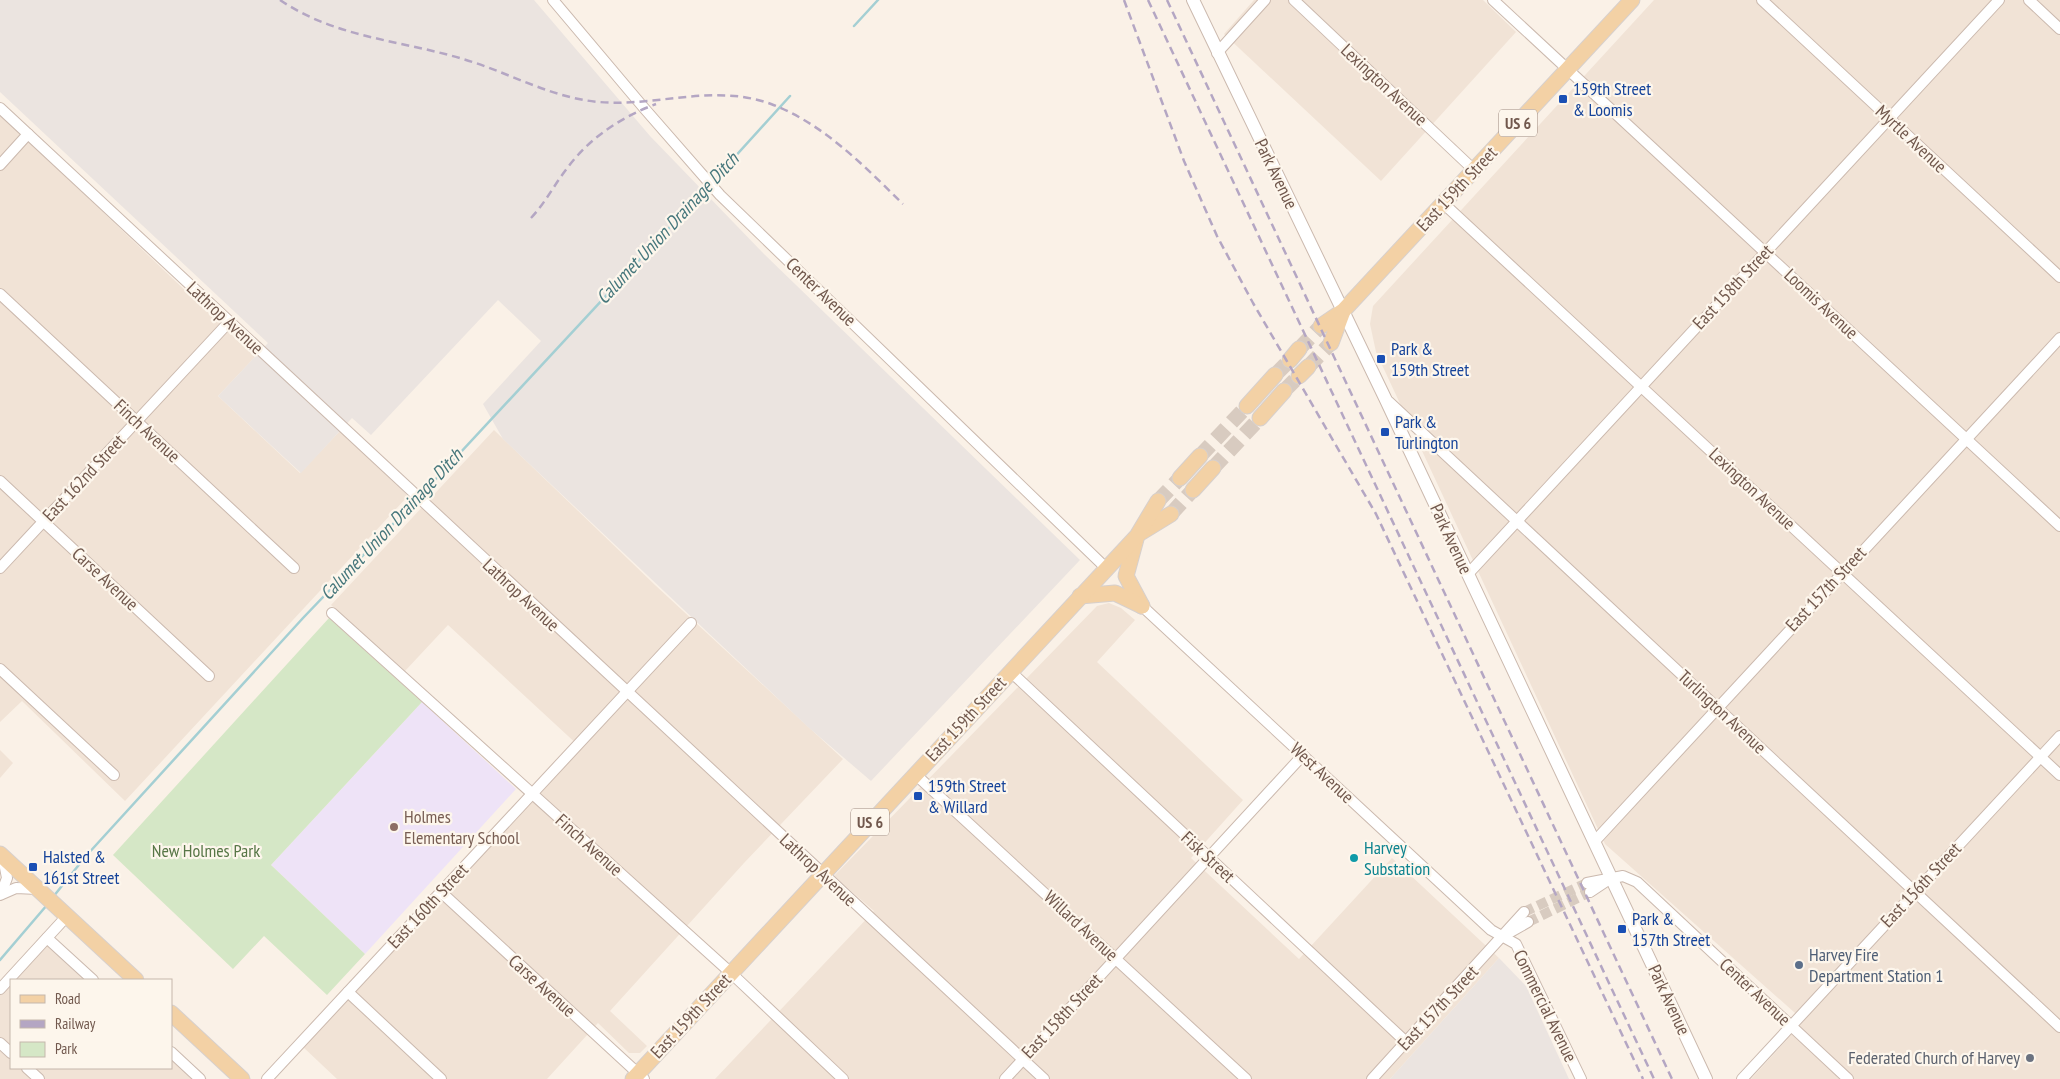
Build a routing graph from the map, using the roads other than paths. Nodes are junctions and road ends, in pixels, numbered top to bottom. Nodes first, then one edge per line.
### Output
1 (553, 0) edge
2 (1193, 0) edge
3 (1265, 0) edge
4 (1294, 0) edge
5 (1493, 0) edge
6 (1632, 0) edge
7 (1762, 0) edge
8 (1999, 0) edge
9 (2029, 0) edge
10 (2060, 29) edge
11 (1217, 53) junction
12 (1568, 68) junction
13 (0, 108) edge
14 (1890, 118) junction
15 (28, 134) junction
16 (0, 165) edge
17 (1474, 170) junction
18 (1443, 204) junction
19 (1766, 252) junction
20 (2060, 277) edge
21 (0, 294) edge
22 (1343, 311) junction
23 (229, 322) junction
24 (1321, 326) tunnel mouth
25 (2060, 338) edge
26 (1331, 343) tunnel mouth
27 (1275, 375) tunnel mouth
28 (1641, 387) junction
29 (1284, 391) tunnel mouth
30 (1385, 398) junction
31 (1247, 406) tunnel mouth
32 (1260, 418) tunnel mouth
33 (136, 421) junction
34 (1966, 439) junction
35 (1200, 456) tunnel mouth
36 (1214, 468) tunnel mouth
37 (1180, 478) tunnel mouth
38 (0, 481) edge
39 (1194, 490) tunnel mouth
40 (1158, 501) tunnel mouth
41 (1171, 514) tunnel mouth
42 (43, 522) junction
43 (1518, 522) junction
44 (2060, 526) edge
45 (1137, 536) junction
46 (0, 568) edge
47 (294, 568) dead end
48 (1106, 568) junction
49 (1842, 573) junction
50 (1468, 574) junction
51 (1080, 596) junction
52 (1142, 606) junction
53 (332, 613) dead end
54 (691, 623) dead end
55 (0, 669) edge
56 (1010, 671) junction
57 (209, 676) dead end
58 (626, 693) junction
59 (1716, 707) junction
60 (2060, 736) edge
61 (1303, 755) junction
62 (2040, 757) junction
63 (915, 774) junction
64 (114, 775) dead end
65 (2060, 775) edge
66 (532, 794) junction
67 (1594, 842) junction
68 (2, 855) edge
69 (1209, 857) junction
70 (823, 874) junction
71 (1611, 878) junction
72 (1588, 888) tunnel mouth
73 (38, 889) junction
74 (441, 892) junction
75 (1915, 892) junction
76 (0, 894) edge
77 (67, 916) junction
78 (1526, 917) tunnel mouth
79 (1504, 936) junction
80 (47, 938) junction
81 (1116, 958) junction
82 (730, 973) junction
83 (92, 979) edge
84 (135, 979) edge
85 (0, 989) edge
86 (348, 992) junction
87 (172, 1014) edge
88 (1791, 1026) junction
89 (2060, 1027) edge
90 (1406, 1042) junction
91 (0, 1043) edge
92 (10, 1052) edge
93 (172, 1053) edge
94 (1023, 1059) junction
95 (28, 1069) edge
96 (638, 1077) edge
97 (39, 1079) edge
98 (200, 1079) edge
99 (242, 1079) edge
100 (267, 1079) edge
101 (441, 1079) edge
102 (844, 1079) edge
103 (1005, 1079) edge
104 (1044, 1079) edge
105 (1246, 1079) edge
106 (1372, 1079) edge
107 (1581, 1079) edge
108 (1706, 1079) edge
109 (1742, 1079) edge
110 (1848, 1079) edge

1 - 48 street, Center Avenue
2 - 11 street, Park Avenue
3 - 11 street
4 - 17 street, Lexington Avenue
5 - 12 street, Loomis Avenue
6 - 12 main road, East 159th Street / US 6
7 - 14 street, Myrtle Avenue
8 - 14 street, East 158th Street
9 - 10 street
11 - 22 street, Park Avenue
12 - 17 main road, East 159th Street / US 6
12 - 19 street, Loomis Avenue
13 - 15 street, Lathrop Avenue
14 - 19 street, East 158th Street
14 - 20 street, Myrtle Avenue
15 - 16 street
15 - 23 street, Lathrop Avenue
17 - 18 main road, East 159th Street / US 6
18 - 22 main road, East 159th Street / US 6
18 - 28 street, Lexington Avenue
19 - 28 street, East 158th Street
19 - 34 street, Loomis Avenue
21 - 33 street, Finch Avenue
22 - 24 main road, East 159th Street / US 6
22 - 26 main road, East 159th Street / US 6
22 - 30 street, Park Avenue
23 - 33 street, East 162nd Street
23 - 58 street, Lathrop Avenue
25 - 34 street, East 157th Street
27 - 31 main road
28 - 43 street, East 158th Street
28 - 49 street, Lexington Avenue
29 - 32 main road
30 - 43 street, Turlington Avenue
30 - 50 street, Park Avenue
33 - 42 street, East 162nd Street
33 - 47 street, Finch Avenue
34 - 44 street, Loomis Avenue
34 - 49 street, East 157th Street
35 - 37 main road
36 - 39 main road
38 - 42 street, Carse Avenue
40 - 45 main road, East 159th Street / US 6
41 - 45 main road, East 159th Street / US 6
42 - 46 street, East 162nd Street
42 - 57 street, Carse Avenue
43 - 50 street, East 158th Street
43 - 59 street, Turlington Avenue
45 - 48 main road, East 159th Street / US 6
45 - 52 main road
48 - 51 main road, East 159th Street / US 6
49 - 59 street, East 157th Street
49 - 62 street, Lexington Avenue
50 - 67 street, Park Avenue
51 - 52 main road
51 - 56 main road, East 159th Street / US 6
52 - 61 street, West Avenue
53 - 66 street, Finch Avenue
54 - 58 street, East 160th Street
55 - 64 street
56 - 63 main road, East 159th Street / US 6
56 - 69 street, Fisk Street
58 - 66 street, East 160th Street
58 - 70 street, Lathrop Avenue
59 - 67 street, East 157th Street
59 - 75 street, Turlington Avenue
60 - 62 street, East 156th Street
61 - 69 street, East 158th Street
61 - 79 street, West Avenue
62 - 65 street, Lexington Avenue
62 - 75 street, East 156th Street
63 - 70 main road, East 159th Street / US 6
63 - 81 street, Willard Avenue
66 - 74 street, East 160th Street
66 - 82 street, Finch Avenue
67 - 71 street, Park Avenue
68 - 73 main road
68 - 76 street
69 - 81 street, East 158th Street
69 - 90 street, Fisk Street
70 - 82 main road, East 159th Street / US 6
70 - 94 street, Lathrop Avenue
71 - 72 street
71 - 88 street, Center Avenue
71 - 108 street, Park Avenue
73 - 76 street
73 - 77 main road
74 - 86 street, East 160th Street
74 - 96 street, Carse Avenue
75 - 88 street, East 156th Street
75 - 89 street, Turlington Avenue
77 - 80 street
77 - 84 main road
78 - 79 street, East 157th Street
79 - 90 street, East 157th Street
79 - 107 street, Commercial Avenue
80 - 83 street
80 - 85 street
81 - 94 street, East 158th Street
81 - 105 street, Willard Avenue
82 - 96 main road, East 159th Street / US 6
82 - 102 street, Finch Avenue
86 - 100 street, East 160th Street
86 - 101 street
87 - 99 main road
88 - 109 street, East 156th Street
88 - 110 street, Center Avenue
90 - 106 street, East 157th Street
91 - 92 street
93 - 98 street
94 - 103 street, East 158th Street
94 - 104 street, Lathrop Avenue
95 - 97 street

